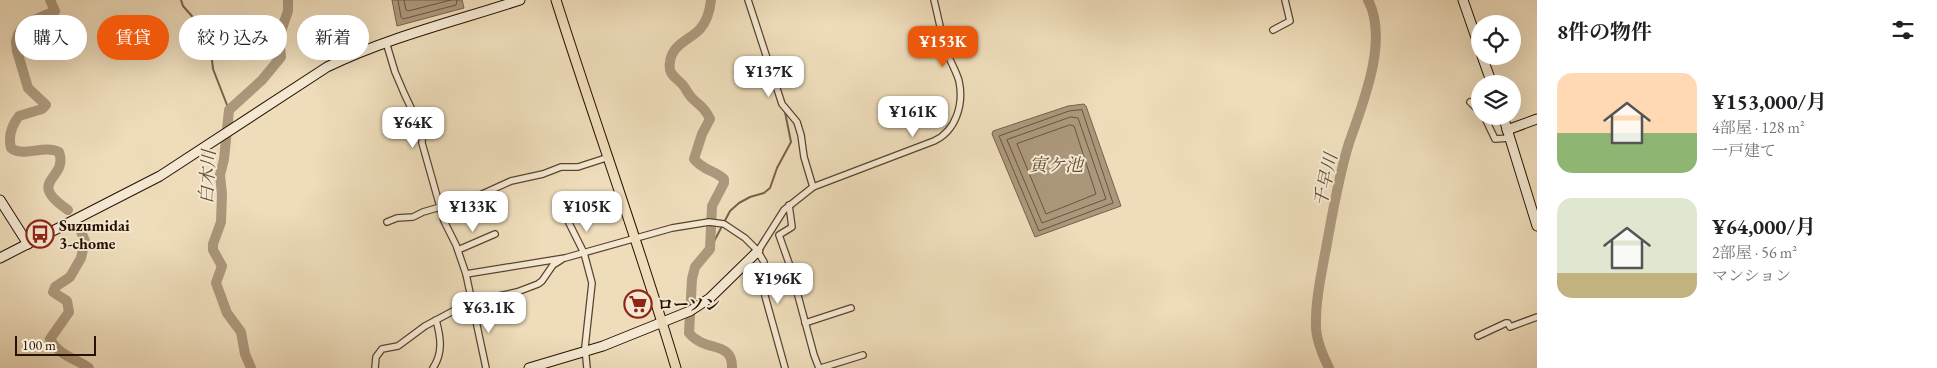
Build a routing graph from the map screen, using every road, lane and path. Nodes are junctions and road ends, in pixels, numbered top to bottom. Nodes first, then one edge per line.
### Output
1 (520, 0) edge
2 (556, 0) edge
3 (748, 0) edge
4 (934, 0) edge
5 (1284, 0) edge
6 (1463, 0) edge
7 (1471, 23) edge
8 (1273, 30) dead end
9 (386, 42) junction
10 (1537, 119) edge
11 (1488, 125) edge
12 (1505, 125) edge
13 (1508, 134) junction
14 (609, 157) junction
15 (813, 187) junction
16 (0, 200) edge
17 (789, 205) junction
18 (441, 206) junction
19 (388, 222) dead end
20 (570, 223) dead end
21 (1537, 226) edge
22 (495, 234) dead end
23 (636, 239) junction
24 (28, 244) junction
25 (458, 250) junction
26 (758, 251) junction
27 (584, 253) junction
28 (0, 258) edge
29 (565, 258) junction
30 (466, 274) junction
31 (470, 302) junction
32 (851, 308) dead end
33 (1537, 317) edge
34 (436, 320) junction
35 (662, 322) junction
36 (806, 323) junction
37 (1478, 336) dead end
38 (585, 352) junction
39 (862, 355) dead end
40 (375, 368) edge
41 (433, 368) edge
42 (486, 368) edge
43 (529, 368) edge
44 (587, 368) edge
45 (676, 368) edge
46 (785, 368) edge
47 (818, 368) edge

1 - 9 main road
2 - 14 main road
3 - 15 street
4 - 15 street
5 - 8 street
6 - 7 main road
9 - 18 street
9 - 24 main road
10 - 13 main road
11 - 13 street
12 - 13 main road
13 - 21 main road
14 - 18 street
14 - 23 main road
15 - 17 street
16 - 24 main road
17 - 26 street
17 - 36 street
18 - 19 street
18 - 25 street
20 - 27 street
22 - 25 street
23 - 26 street
23 - 27 street
23 - 35 main road
24 - 28 main road
25 - 30 street
26 - 35 main road
26 - 46 street
27 - 29 street
27 - 38 street
29 - 30 street
29 - 31 street
30 - 31 street
31 - 34 street
31 - 42 street
32 - 36 street
33 - 37 street
34 - 40 street
34 - 41 street
35 - 38 main road
35 - 45 main road
36 - 47 street
38 - 43 main road
38 - 44 street
39 - 47 street

